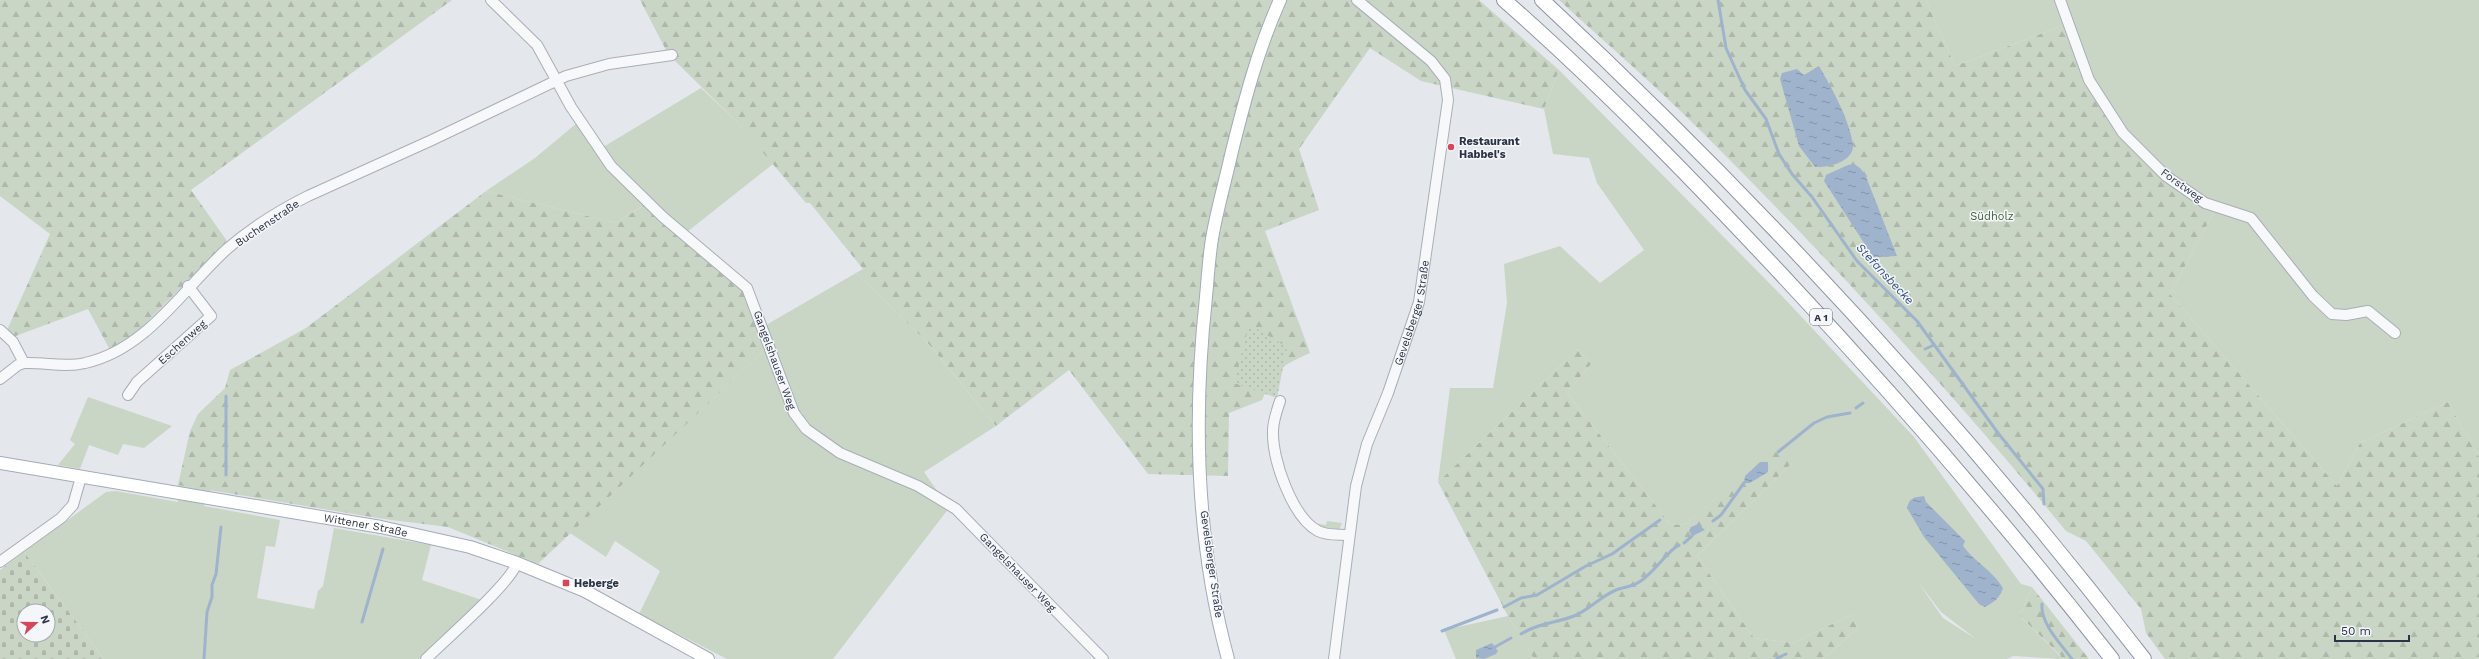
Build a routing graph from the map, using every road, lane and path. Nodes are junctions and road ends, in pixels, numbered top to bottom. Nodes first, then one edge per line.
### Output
1 (492, 0) edge
2 (1280, 0) edge
3 (1357, 0) edge
4 (1504, 0) edge
5 (1542, 0) edge
6 (2060, 0) edge
7 (672, 55) dead end
8 (556, 80) junction
9 (188, 286) junction
10 (0, 330) edge
11 (2395, 333) dead end
12 (24, 363) junction
13 (0, 379) edge
14 (128, 395) dead end
15 (1280, 401) dead end
16 (0, 463) edge
17 (81, 477) junction
18 (1349, 535) junction
19 (0, 562) edge
20 (517, 562) junction
21 (426, 659) edge
22 (708, 659) edge
23 (1102, 659) edge
24 (1228, 659) edge
25 (1334, 659) edge
26 (2112, 659) edge
27 (2144, 659) edge

1 - 8 street, Gangelshauser Weg
2 - 24 main road, Gevelsberger Straße
3 - 18 street, Gevelsberger Straße
4 - 26 highway, A 1
5 - 27 highway, A 1
6 - 11 street, Forstweg
7 - 8 street
8 - 9 street, Buchenstraße
8 - 23 street, Gangelshauser Weg
9 - 12 street, Buchenstraße
9 - 14 street, Eschenweg
10 - 12 street
12 - 13 street
15 - 18 street
16 - 17 main road, Wittener Straße
17 - 19 street
17 - 20 main road, Wittener Straße
18 - 25 street, Gevelsberger Straße
20 - 21 street
20 - 22 main road, Wittener Straße

